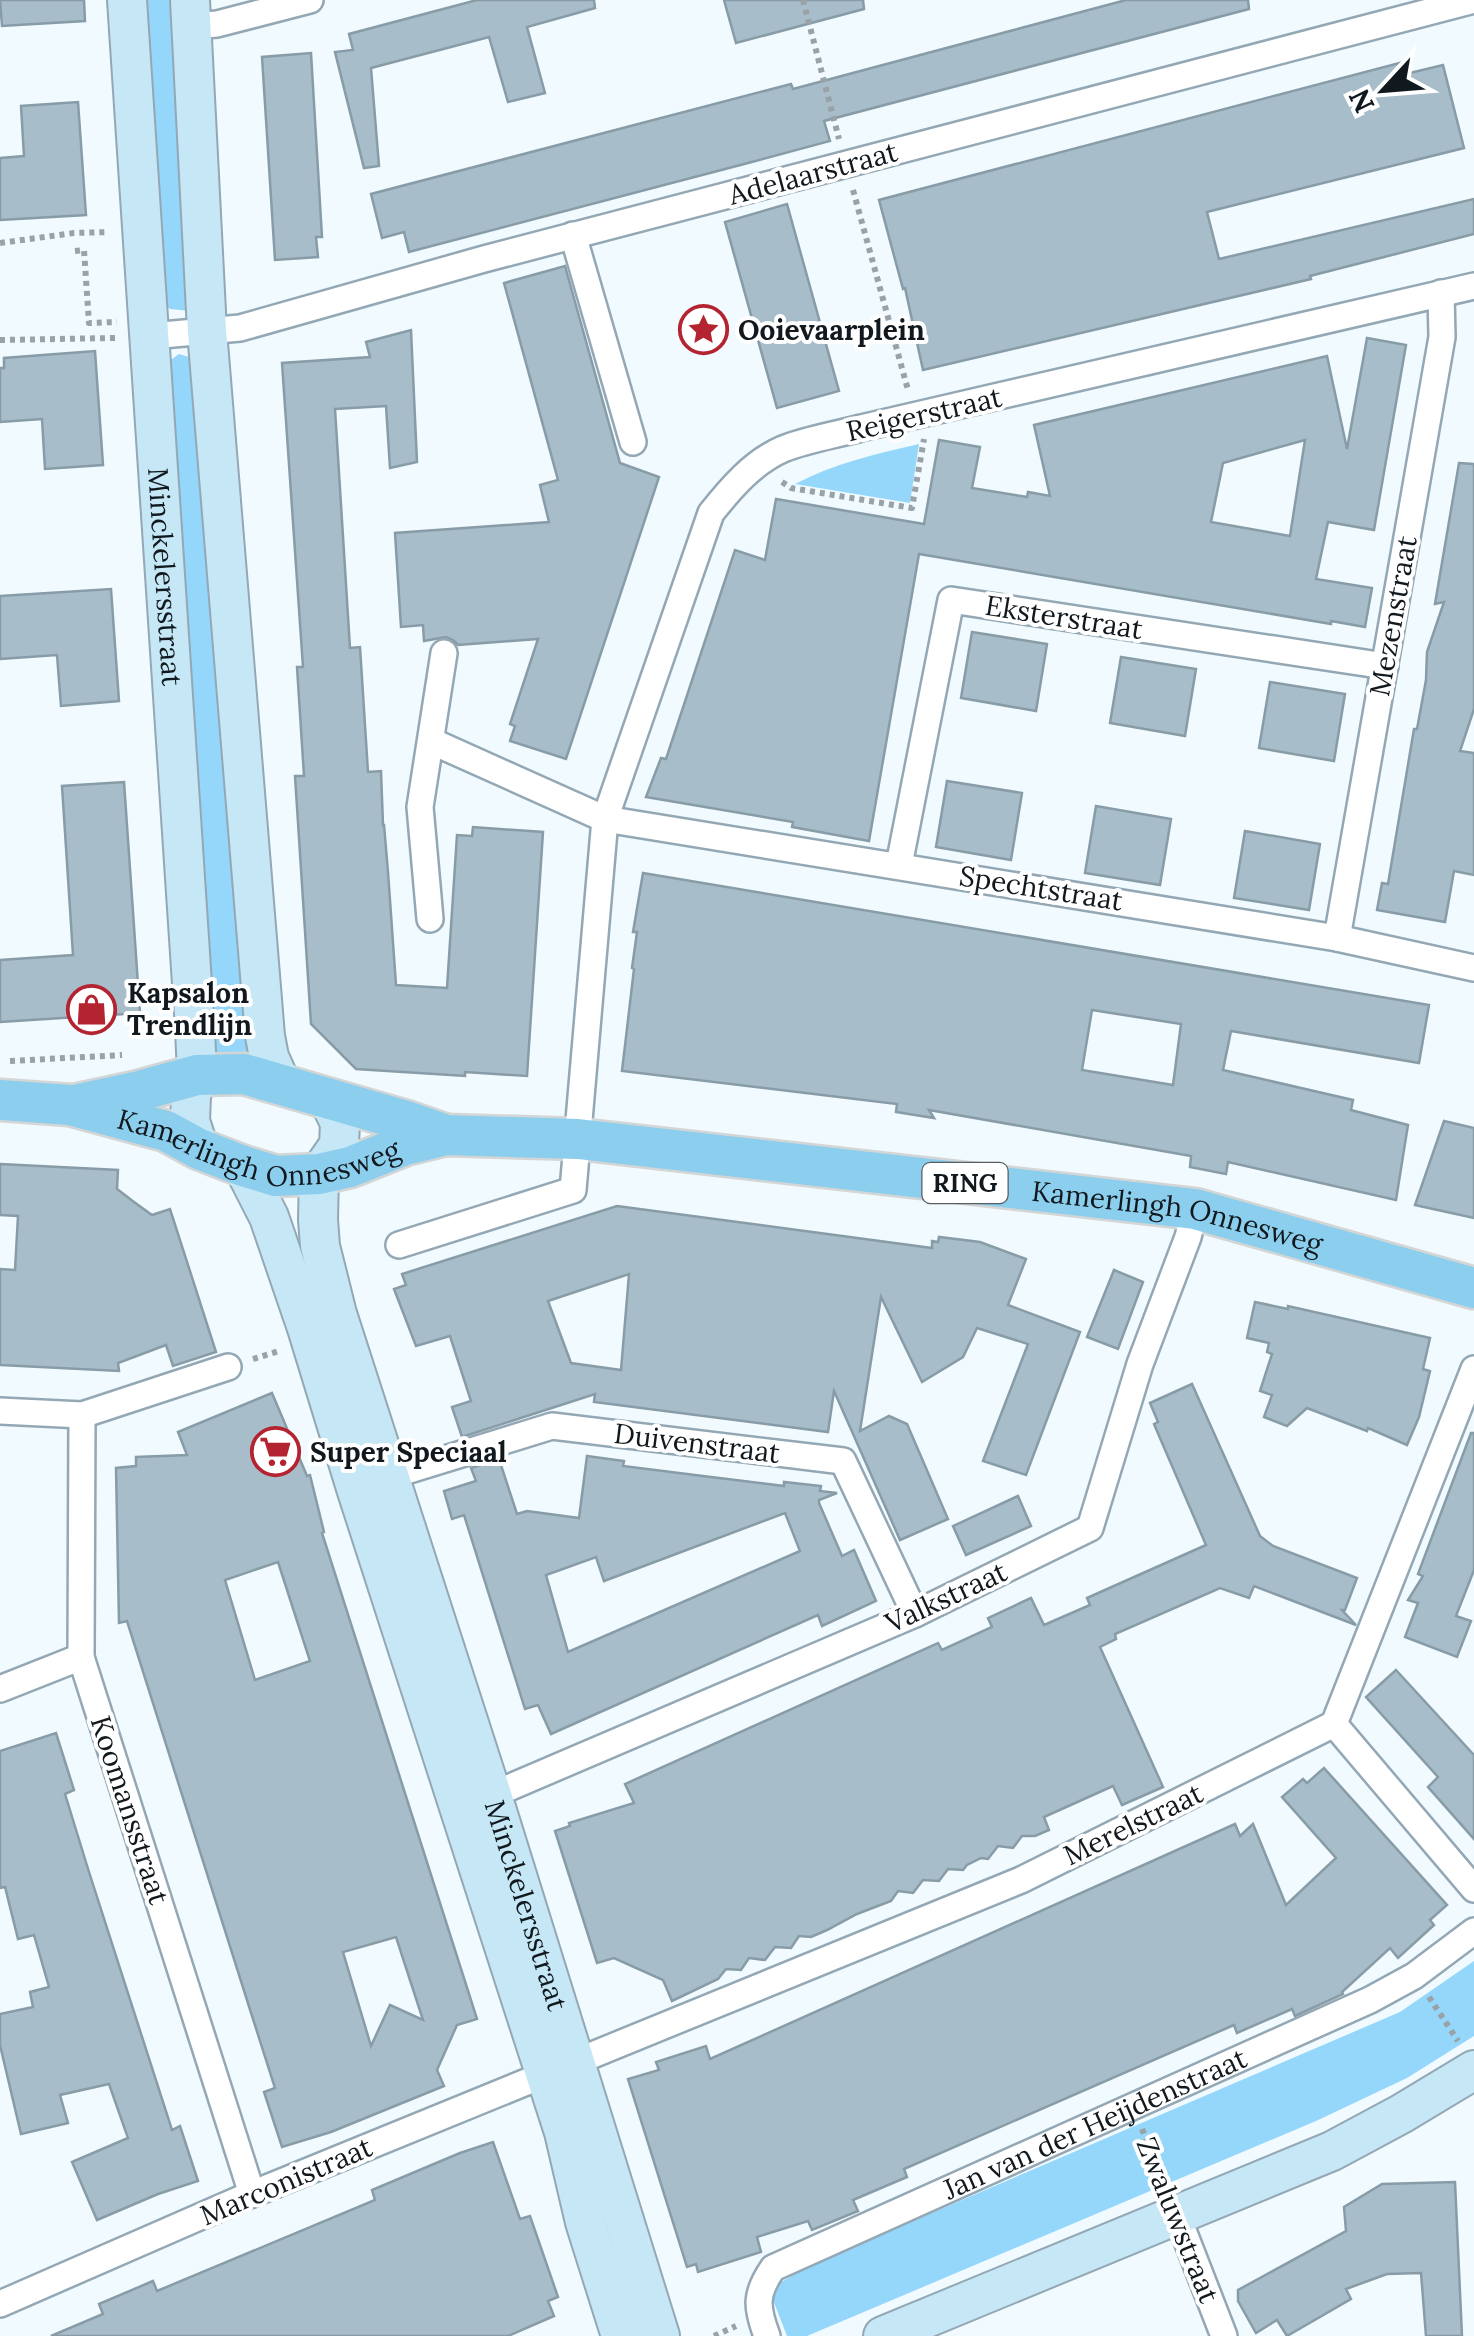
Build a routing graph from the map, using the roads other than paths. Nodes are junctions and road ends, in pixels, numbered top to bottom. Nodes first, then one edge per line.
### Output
1 (128, 0) edge
2 (310, 0) edge
3 (1474, 0) edge
4 (191, 13) edge
5 (573, 235) junction
6 (1474, 286) edge
7 (1441, 293) junction
8 (208, 331) junction
9 (151, 336) junction
10 (633, 442) dead end
11 (444, 653) dead end
12 (1384, 666) junction
13 (431, 741) junction
14 (606, 818) junction
15 (899, 865) junction
16 (430, 919) dead end
17 (1337, 938) junction
18 (1474, 968) edge
19 (197, 1075) junction
20 (281, 1084) junction
21 (328, 1098) junction
22 (0, 1100) edge
23 (70, 1106) junction
24 (446, 1136) junction
25 (578, 1139) junction
26 (199, 1150) junction
27 (242, 1166) junction
28 (319, 1174) junction
29 (1195, 1209) junction
30 (399, 1245) dead end
31 (1474, 1288) edge
32 (228, 1367) dead end
33 (1474, 1369) edge
34 (0, 1410) edge
35 (82, 1415) junction
36 (362, 1485) junction
37 (915, 1614) junction
38 (81, 1657) junction
39 (0, 1689) edge
40 (1334, 1724) junction
41 (492, 1795) junction
42 (1474, 1890) edge
43 (1474, 1931) edge
44 (1469, 2060) edge
45 (560, 2068) junction
46 (252, 2194) junction
47 (1177, 2216) junction
48 (0, 2304) edge
49 (621, 2336) edge
50 (660, 2336) edge
51 (767, 2336) edge
52 (884, 2336) edge
53 (1224, 2336) edge

1 - 9 main road, Minckelersstraat
2 - 4 street
3 - 5 street, Adelaarstraat
4 - 8 main road
5 - 8 street, Adelaarstraat
5 - 10 street
6 - 7 street, Reigerstraat
7 - 12 street, Mezenstraat
7 - 14 street, Reigerstraat
8 - 9 street, Adelaarstraat
8 - 20 main road
9 - 19 main road, Minckelersstraat
11 - 13 street
12 - 15 street, Eksterstraat
12 - 17 street, Mezenstraat
13 - 14 street
13 - 16 street
14 - 15 street, Spechtstraat
14 - 25 street, Reigerstraat
15 - 17 street, Spechtstraat
17 - 18 street, Spechtstraat
19 - 20 main road, Kamerlingh Onnesweg / RING
19 - 23 main road, Kamerlingh Onnesweg / RING
19 - 26 main road, Minckelersstraat
20 - 21 main road, Kamerlingh Onnesweg / RING
21 - 24 main road, Kamerlingh Onnesweg / RING
21 - 28 main road, Minckelersstraat
22 - 23 main road, Kamerlingh Onnesweg / RING
23 - 26 main road, Kamerlingh Onnesweg / RING
24 - 25 main road, Kamerlingh Onnesweg / RING
24 - 28 main road, Kamerlingh Onnesweg / RING
25 - 29 main road, Kamerlingh Onnesweg / RING
25 - 30 street
26 - 27 main road, Kamerlingh Onnesweg / RING
27 - 28 main road, Kamerlingh Onnesweg / RING
27 - 36 main road, Minckelersstraat
28 - 36 main road, Minckelersstraat
29 - 31 main road, Kamerlingh Onnesweg / RING
29 - 37 street, Valkstraat
32 - 35 street
33 - 40 street
34 - 35 street
35 - 38 street, Koomansstraat
36 - 37 street, Duivenstraat
36 - 41 main road, Minckelersstraat
36 - 45 main road, Minckelersstraat
37 - 41 street, Valkstraat
38 - 39 street
38 - 46 street, Koomansstraat
40 - 42 street
40 - 45 street, Merelstraat
41 - 45 main road, Minckelersstraat
43 - 51 street, Jan van der Heijdenstraat
44 - 47 main road
45 - 46 street, Marconistraat
45 - 49 main road, Minckelersstraat
45 - 50 main road, Minckelersstraat
46 - 48 street, Marconistraat
47 - 52 main road
47 - 53 street, Zwaluwstraat

